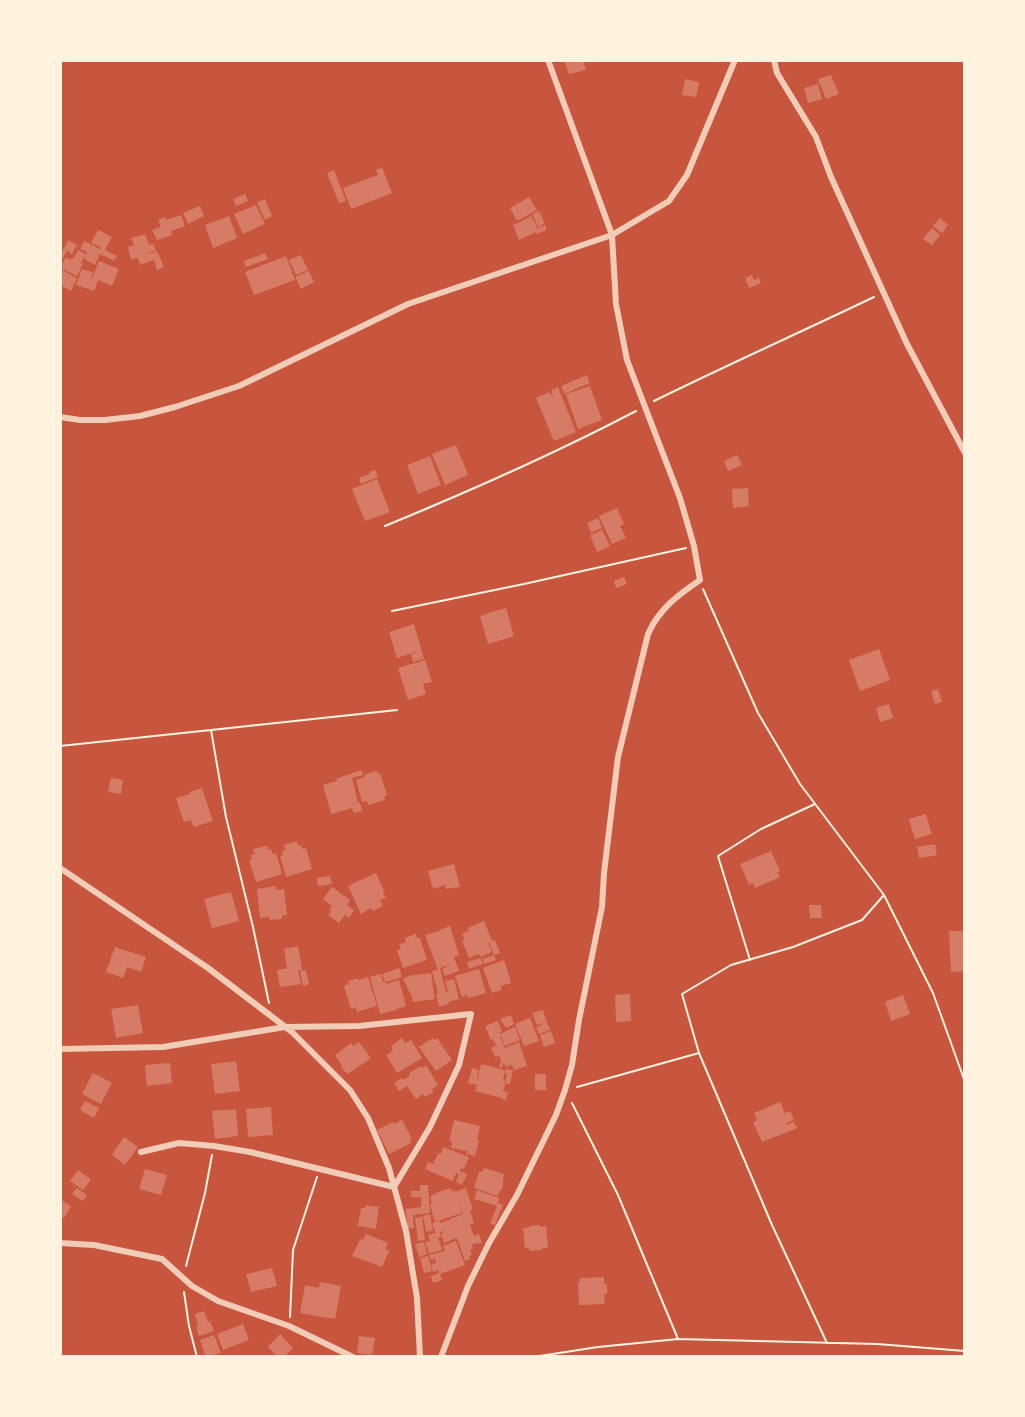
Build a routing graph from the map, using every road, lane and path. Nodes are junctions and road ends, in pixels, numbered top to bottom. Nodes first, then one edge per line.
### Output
1 (548, 60) edge
2 (735, 60) edge
3 (774, 60) edge
4 (612, 235) junction
5 (884, 292) junction
6 (644, 406) junction
7 (60, 417) edge
8 (965, 453) edge
9 (385, 526) dead end
10 (694, 546) junction
11 (700, 580) junction
12 (392, 611) dead end
13 (397, 710) dead end
14 (211, 730) junction
15 (60, 746) edge
16 (815, 804) junction
17 (60, 868) edge
18 (884, 895) junction
19 (750, 960) junction
20 (273, 1017) junction
21 (285, 1027) junction
22 (60, 1049) edge
23 (699, 1053) junction
24 (965, 1082) edge
25 (565, 1090) junction
26 (213, 1146) junction
27 (141, 1152) dead end
28 (320, 1169) junction
29 (394, 1187) junction
30 (60, 1243) edge
31 (183, 1278) junction
32 (289, 1326) junction
33 (678, 1339) junction
34 (827, 1343) junction
35 (965, 1351) edge
36 (197, 1357) edge
37 (353, 1357) edge
38 (420, 1357) edge
39 (441, 1357) edge
40 (533, 1357) edge

1 - 4 street
2 - 4 street
3 - 5 street
4 - 6 street
4 - 7 street
5 - 6 path
5 - 8 street
6 - 9 path
6 - 10 street
10 - 11 street
10 - 12 path
11 - 16 path
11 - 25 street
13 - 14 path
14 - 15 path
14 - 20 path
16 - 18 path
16 - 19 path
17 - 20 street
18 - 19 path
18 - 24 path
19 - 23 path
20 - 21 street
21 - 22 street
21 - 29 street
21 - 29 street
23 - 25 path
23 - 34 path
25 - 33 path
25 - 39 street
26 - 27 street
26 - 28 street
26 - 31 path
28 - 29 street
28 - 32 path
29 - 38 street
30 - 31 street
31 - 32 street
31 - 36 path
32 - 37 street
33 - 34 path
33 - 40 path
34 - 35 path

